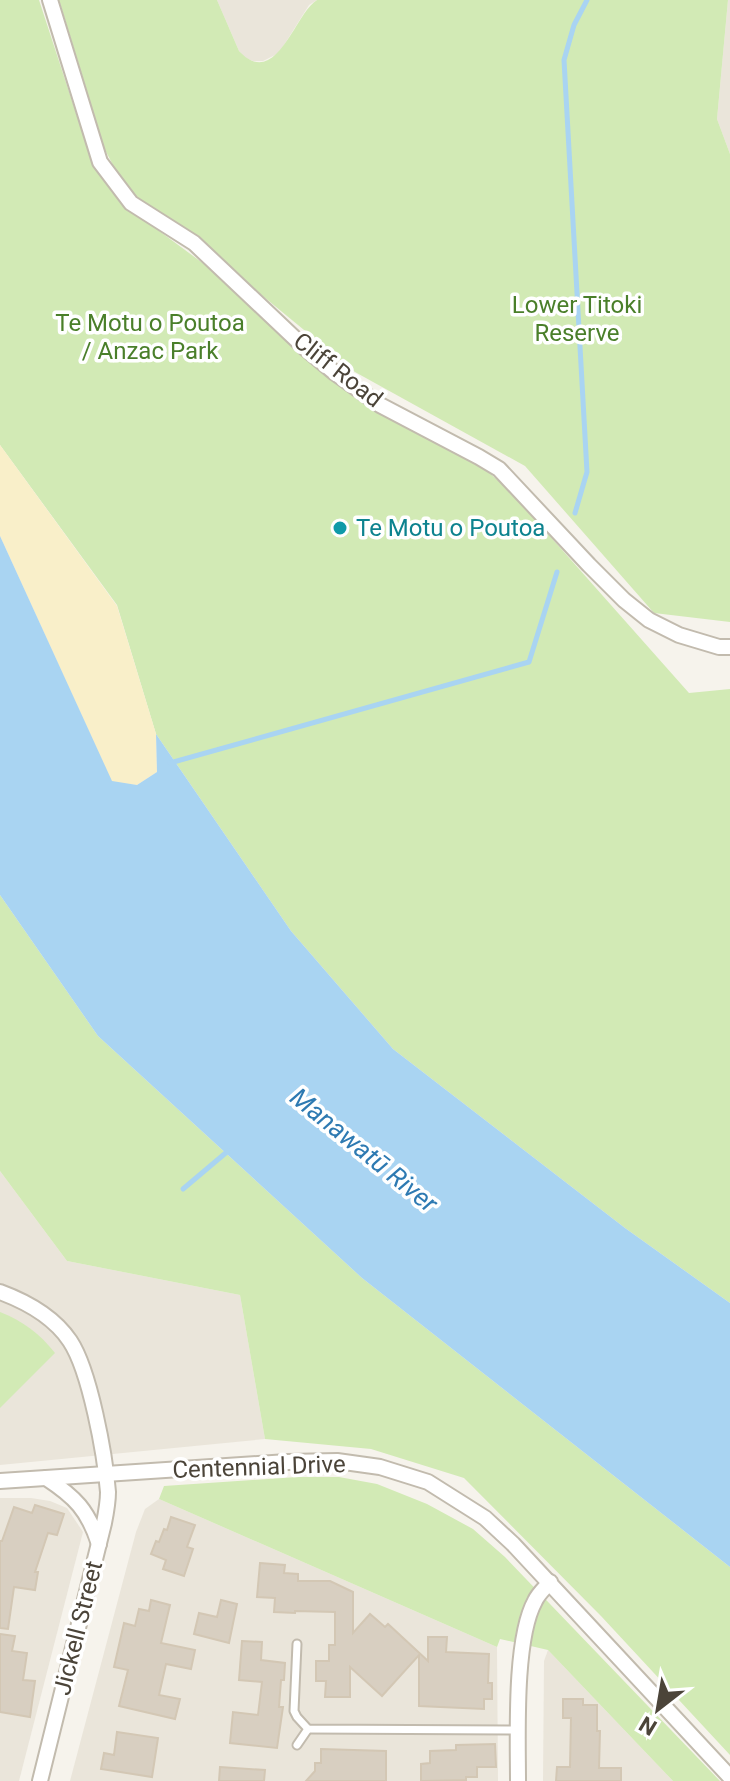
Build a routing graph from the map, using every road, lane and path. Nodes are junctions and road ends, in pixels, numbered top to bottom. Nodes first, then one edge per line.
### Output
1 (50, 0) edge
2 (730, 647) edge
3 (0, 1292) edge
4 (105, 1474) junction
5 (46, 1478) junction
6 (0, 1481) edge
7 (99, 1545) junction
8 (550, 1582) junction
9 (297, 1644) dead end
10 (308, 1729) junction
11 (518, 1730) junction
12 (297, 1745) dead end
13 (730, 1777) edge
14 (40, 1781) edge
15 (518, 1781) edge

1 - 2 street, Cliff Road
3 - 4 street, Jickell Street
4 - 5 street, Centennial Drive
4 - 7 street, Jickell Street
4 - 8 street, Centennial Drive
5 - 6 street, Centennial Drive
5 - 7 street
7 - 14 street, Jickell Street
8 - 11 street
8 - 13 street, Centennial Drive
9 - 10 lane
10 - 11 lane
10 - 12 lane
11 - 15 street

